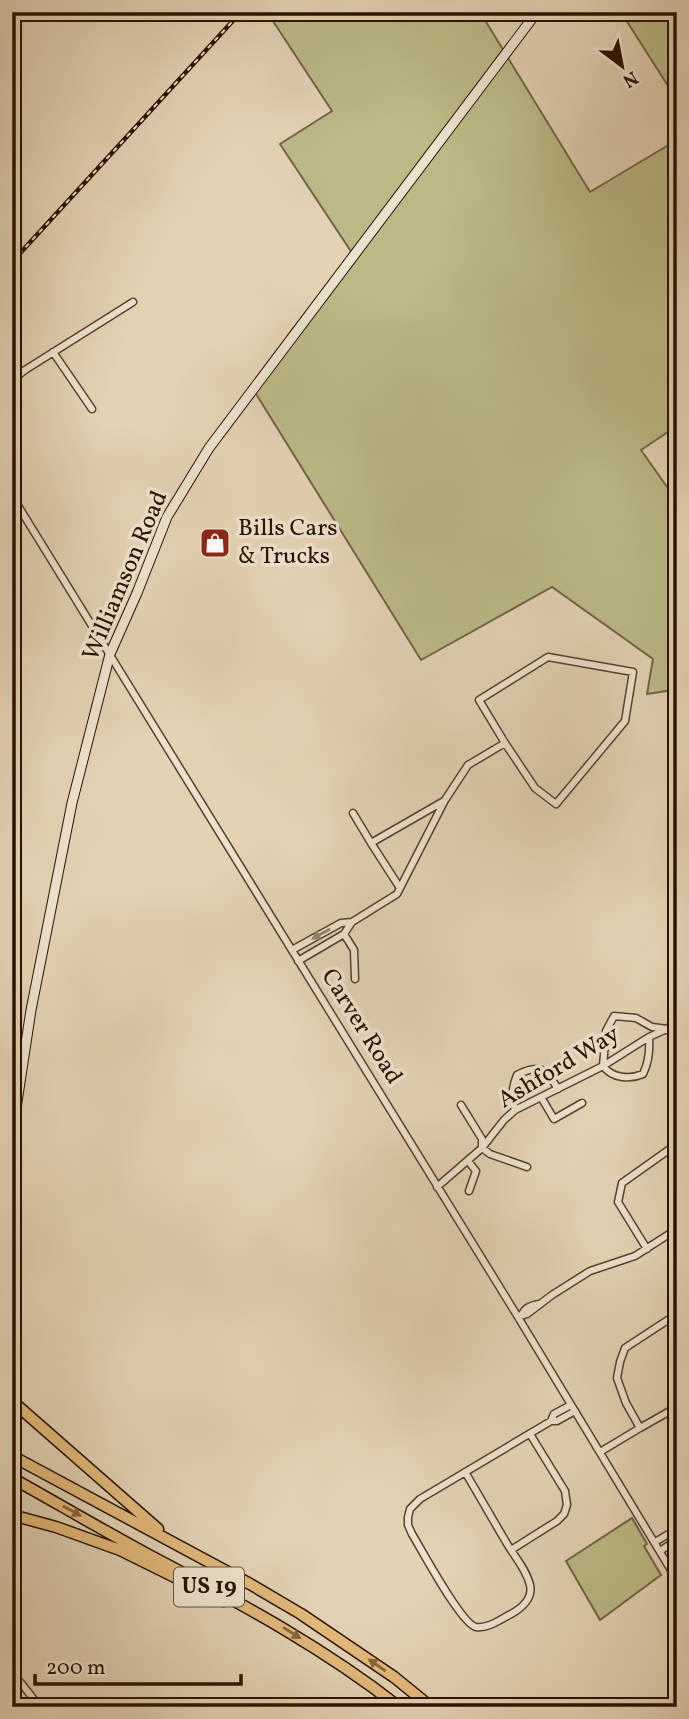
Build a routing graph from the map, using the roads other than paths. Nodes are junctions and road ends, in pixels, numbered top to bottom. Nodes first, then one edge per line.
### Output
1 (537, 12) edge
2 (133, 302) dead end
3 (53, 352) junction
4 (12, 380) edge
5 (92, 409) dead end
6 (12, 496) edge
7 (22, 512) junction
8 (12, 522) edge
9 (110, 654) junction
10 (505, 743) junction
11 (445, 800) junction
12 (353, 813) dead end
13 (372, 843) junction
14 (400, 888) junction
15 (352, 922) junction
16 (344, 934) junction
17 (292, 950) junction
18 (298, 961) junction
19 (355, 979) dead end
20 (677, 1021) edge
21 (667, 1029) junction
22 (649, 1037) junction
23 (677, 1038) edge
24 (603, 1066) junction
25 (558, 1088) junction
26 (541, 1097) junction
27 (582, 1103) dead end
28 (461, 1105) dead end
29 (515, 1110) junction
30 (12, 1136) edge
31 (677, 1144) edge
32 (482, 1148) junction
33 (468, 1161) junction
34 (527, 1167) dead end
35 (437, 1187) junction
36 (469, 1191) dead end
37 (677, 1229) edge
38 (646, 1249) junction
39 (677, 1314) edge
40 (520, 1316) junction
41 (12, 1401) edge
42 (677, 1407) edge
43 (573, 1408) junction
44 (640, 1428) junction
45 (530, 1434) junction
46 (600, 1452) junction
47 (12, 1456) edge
48 (465, 1472) junction
49 (12, 1478) edge
50 (12, 1515) edge
51 (677, 1529) edge
52 (677, 1541) edge
53 (655, 1542) junction
54 (179, 1546) junction
55 (511, 1550) junction
56 (660, 1551) junction
57 (677, 1580) edge
58 (271, 1620) junction
59 (12, 1675) edge
60 (40, 1707) edge
61 (398, 1707) edge
62 (431, 1707) edge

1 - 9 main road, Williamson Road
2 - 3 street
3 - 4 street
3 - 5 street
6 - 7 street, Carver Road
7 - 8 street
7 - 9 street, Carver Road
9 - 17 street, Carver Road
9 - 30 main road, Williamson Road
10 - 10 street
10 - 11 street
11 - 13 street
11 - 14 street
12 - 13 street
13 - 14 street
14 - 15 street
15 - 16 street
15 -> 17 street
16 - 18 street
16 - 19 street
17 - 18 street, Carver Road
18 - 35 street, Carver Road
20 - 21 street, Ashford Way
21 - 22 street, Ashford Way
21 - 23 street
21 - 24 street
22 - 24 street, Ashford Way
22 - 24 street
24 - 25 street, Ashford Way
25 - 26 street, Ashford Way
25 - 29 street
26 - 27 street
26 - 29 street, Ashford Way
28 - 32 street
29 - 32 street, Ashford Way
31 - 38 street
32 - 33 street, Ashford Way
32 - 34 street
33 - 35 street, Ashford Way
33 - 36 street
35 - 40 street, Carver Road
37 - 38 street
38 - 40 street
39 - 44 street
40 - 43 street, Carver Road
41 - 54 highway
42 - 44 street
43 - 45 street
43 - 46 street, Carver Road
44 - 46 street
45 - 48 street
45 - 55 street
46 - 53 street, Carver Road
47 - 54 highway, US 19
48 - 55 street
48 - 55 street
49 -> 58 highway, US 19
50 - 58 highway
51 - 53 street
52 - 56 street
53 - 56 street, Carver Road
62 -> 54 highway, US 19
56 - 57 street, Carver Road
58 -> 61 highway, US 19
59 - 60 street

